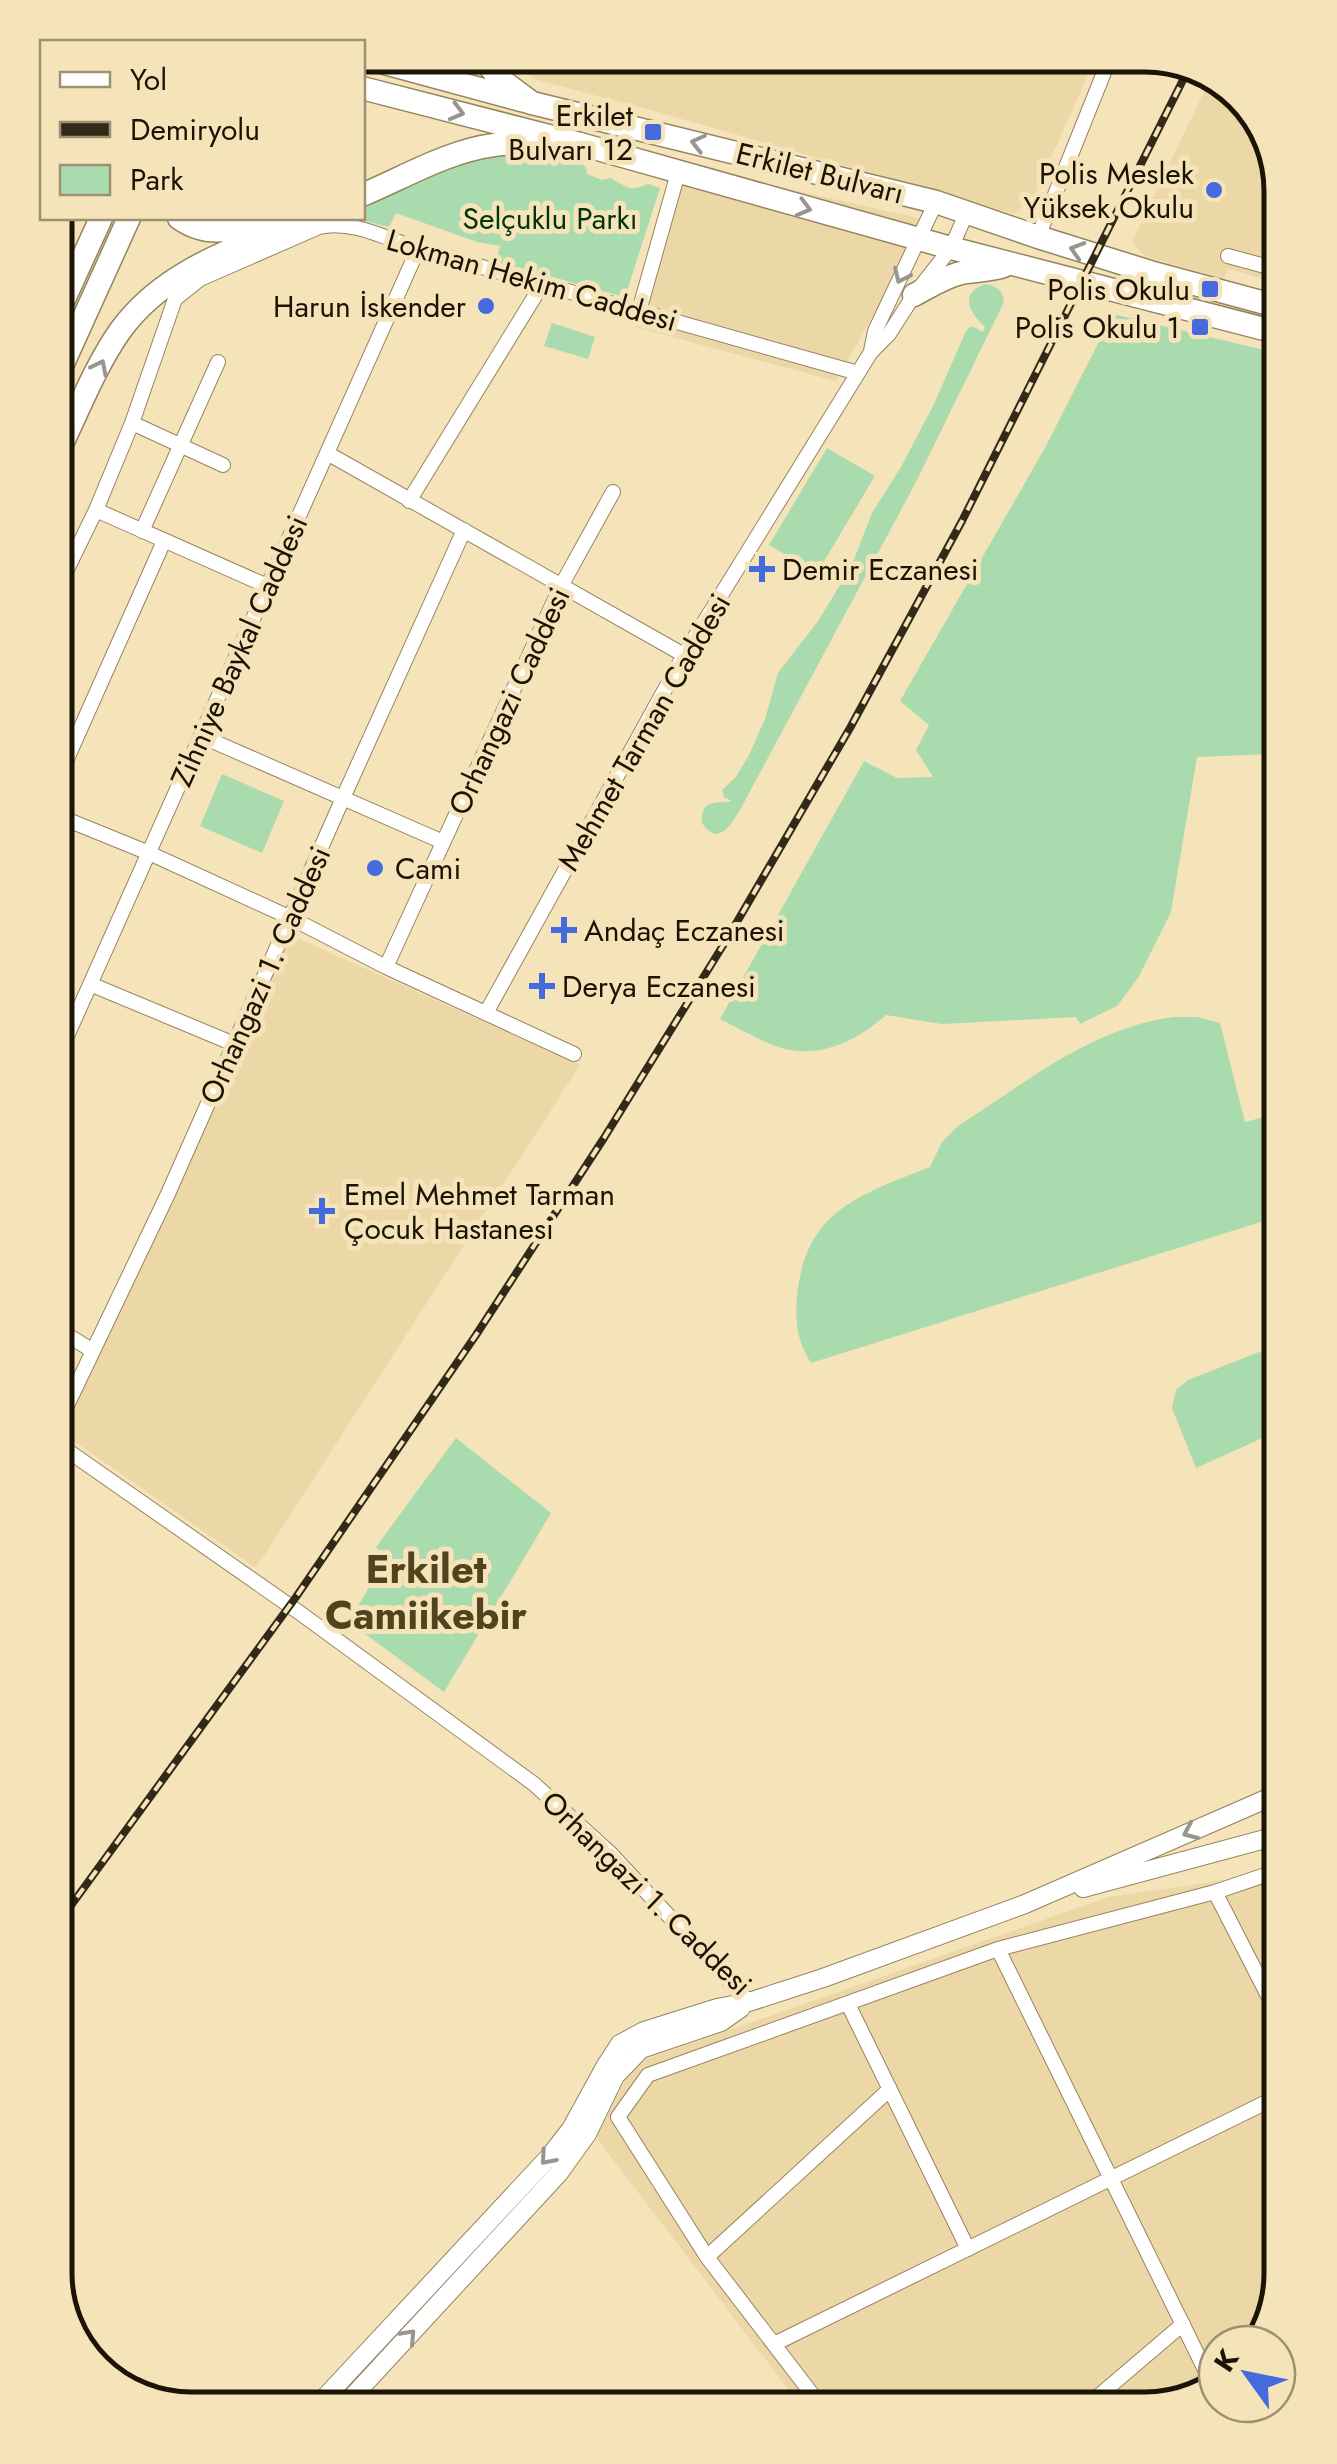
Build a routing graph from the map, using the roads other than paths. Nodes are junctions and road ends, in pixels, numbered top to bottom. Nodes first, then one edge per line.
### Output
1 (421, 73) edge
2 (495, 73) edge
3 (1104, 73) edge
4 (365, 89) edge
5 (532, 103) junction
6 (580, 144) junction
7 (678, 173) junction
8 (365, 193) edge
9 (936, 202) junction
10 (967, 212) junction
11 (99, 220) edge
12 (128, 220) edge
13 (183, 220) edge
14 (260, 220) edge
15 (304, 220) edge
16 (1038, 238) junction
17 (918, 239) junction
18 (950, 248) junction
19 (418, 249) junction
20 (1228, 256) dead end
21 (1011, 264) junction
22 (1264, 266) edge
23 (73, 279) edge
24 (543, 284) junction
25 (914, 295) junction
26 (1264, 303) edge
27 (638, 310) junction
28 (1264, 329) edge
29 (73, 342) edge
30 (871, 352) junction
31 (218, 362) dead end
32 (858, 373) junction
33 (73, 421) edge
34 (132, 424) junction
35 (180, 446) junction
36 (327, 453) junction
37 (223, 464) dead end
38 (613, 492) dead end
39 (408, 501) junction
40 (96, 510) junction
41 (464, 530) junction
42 (142, 531) junction
43 (164, 541) junction
44 (73, 558) edge
45 (268, 586) junction
46 (561, 586) junction
47 (684, 655) junction
48 (201, 736) junction
49 (73, 746) edge
50 (343, 798) junction
51 (73, 822) edge
52 (444, 842) junction
53 (149, 854) junction
54 (291, 918) junction
55 (386, 967) junction
56 (90, 984) junction
57 (486, 1013) junction
58 (73, 1025) edge
59 (234, 1044) junction
60 (574, 1054) dead end
61 (72, 1338) edge
62 (93, 1351) junction
63 (72, 1394) edge
64 (72, 1453) edge
65 (1264, 1803) edge
66 (1264, 1838) edge
67 (1264, 1875) edge
68 (1215, 1892) junction
69 (1025, 1904) junction
70 (998, 1948) junction
71 (1264, 1989) edge
72 (749, 2002) junction
73 (848, 2004) junction
74 (890, 2090) junction
75 (1264, 2103) edge
76 (1111, 2178) junction
77 (968, 2249) junction
78 (707, 2257) junction
79 (1183, 2324) junction
80 (774, 2344) junction
81 (1197, 2353) edge
82 (332, 2391) edge
83 (358, 2391) edge
84 (810, 2392) edge
85 (1104, 2392) edge

1 - 5 main road, Erkilet Bulvarı
2 - 5 main road
3 - 16 street
4 -> 6 main road, Erkilet Bulvarı
9 -> 5 main road, Erkilet Bulvarı
6 - 7 main road, Erkilet Bulvarı
6 - 8 main road
7 -> 17 main road, Erkilet Bulvarı
7 - 27 street
9 - 10 main road, Erkilet Bulvarı
9 - 17 street, Mehmet Tarman Caddesi
10 - 16 main road, Erkilet Bulvarı
10 - 18 street, Mehmet Tarman Caddesi
11 - 23 main road
12 - 29 main road
13 - 14 main road
33 -> 15 main road
26 -> 16 main road, Erkilet Bulvarı
17 - 18 main road, Erkilet Bulvarı
17 -> 30 street, Mehmet Tarman Caddesi
18 - 21 main road, Erkilet Bulvarı
18 - 25 street, Mehmet Tarman Caddesi
19 - 24 street, Lokman Hekim Caddesi
19 - 34 street, Lokman Hekim Caddesi
19 - 36 street, Zihniye Baykal Caddesi
20 - 22 street
21 - 25 main road
21 - 28 main road, Erkilet Bulvarı
24 - 27 street, Lokman Hekim Caddesi
24 - 39 street
25 - 30 street, Mehmet Tarman Caddesi
27 - 32 street, Lokman Hekim Caddesi
30 - 32 street, Mehmet Tarman Caddesi
31 - 35 street
32 - 47 street, Mehmet Tarman Caddesi
34 - 35 street
34 - 40 street, Lokman Hekim Caddesi
35 - 37 street
35 - 42 street
36 - 39 street
36 - 45 street, Zihniye Baykal Caddesi
38 - 46 street, Orhangazi Caddesi
39 - 41 street
40 - 42 street
40 - 44 street, Lokman Hekim Caddesi
41 - 46 street
41 - 50 street, Orhangazi 1. Caddesi
42 - 43 street
43 - 45 street
43 - 49 street
45 - 48 street, Zihniye Baykal Caddesi
46 - 47 street
46 - 52 street, Orhangazi Caddesi
47 - 57 street, Mehmet Tarman Caddesi
48 - 50 street
48 - 53 street, Zihniye Baykal Caddesi
50 - 52 street
50 - 54 street, Orhangazi 1. Caddesi
51 - 53 street
52 - 55 street, Orhangazi Caddesi
53 - 54 street
53 - 56 street, Zihniye Baykal Caddesi
54 - 55 street
54 - 59 street, Orhangazi 1. Caddesi
55 - 57 street
56 - 58 street, Zihniye Baykal Caddesi
56 - 59 street
57 - 60 street
59 - 62 street, Orhangazi 1. Caddesi
61 - 62 street
62 - 63 street, Orhangazi 1. Caddesi
64 - 72 street, Orhangazi 1. Caddesi
65 -> 69 street, Orhangazi 1. Caddesi
66 - 69 street, Orhangazi 1. Caddesi
67 - 68 street
68 - 70 street
68 - 71 street
69 - 72 street, Orhangazi 1. Caddesi
70 - 73 street
70 - 76 street
72 -> 82 street
83 -> 72 street
73 - 74 street
73 - 78 street
74 - 77 street
74 - 78 street
75 - 76 street
76 - 77 street
76 - 79 street
77 - 80 street
78 - 80 street
79 - 81 street
79 - 85 street
80 - 84 street

